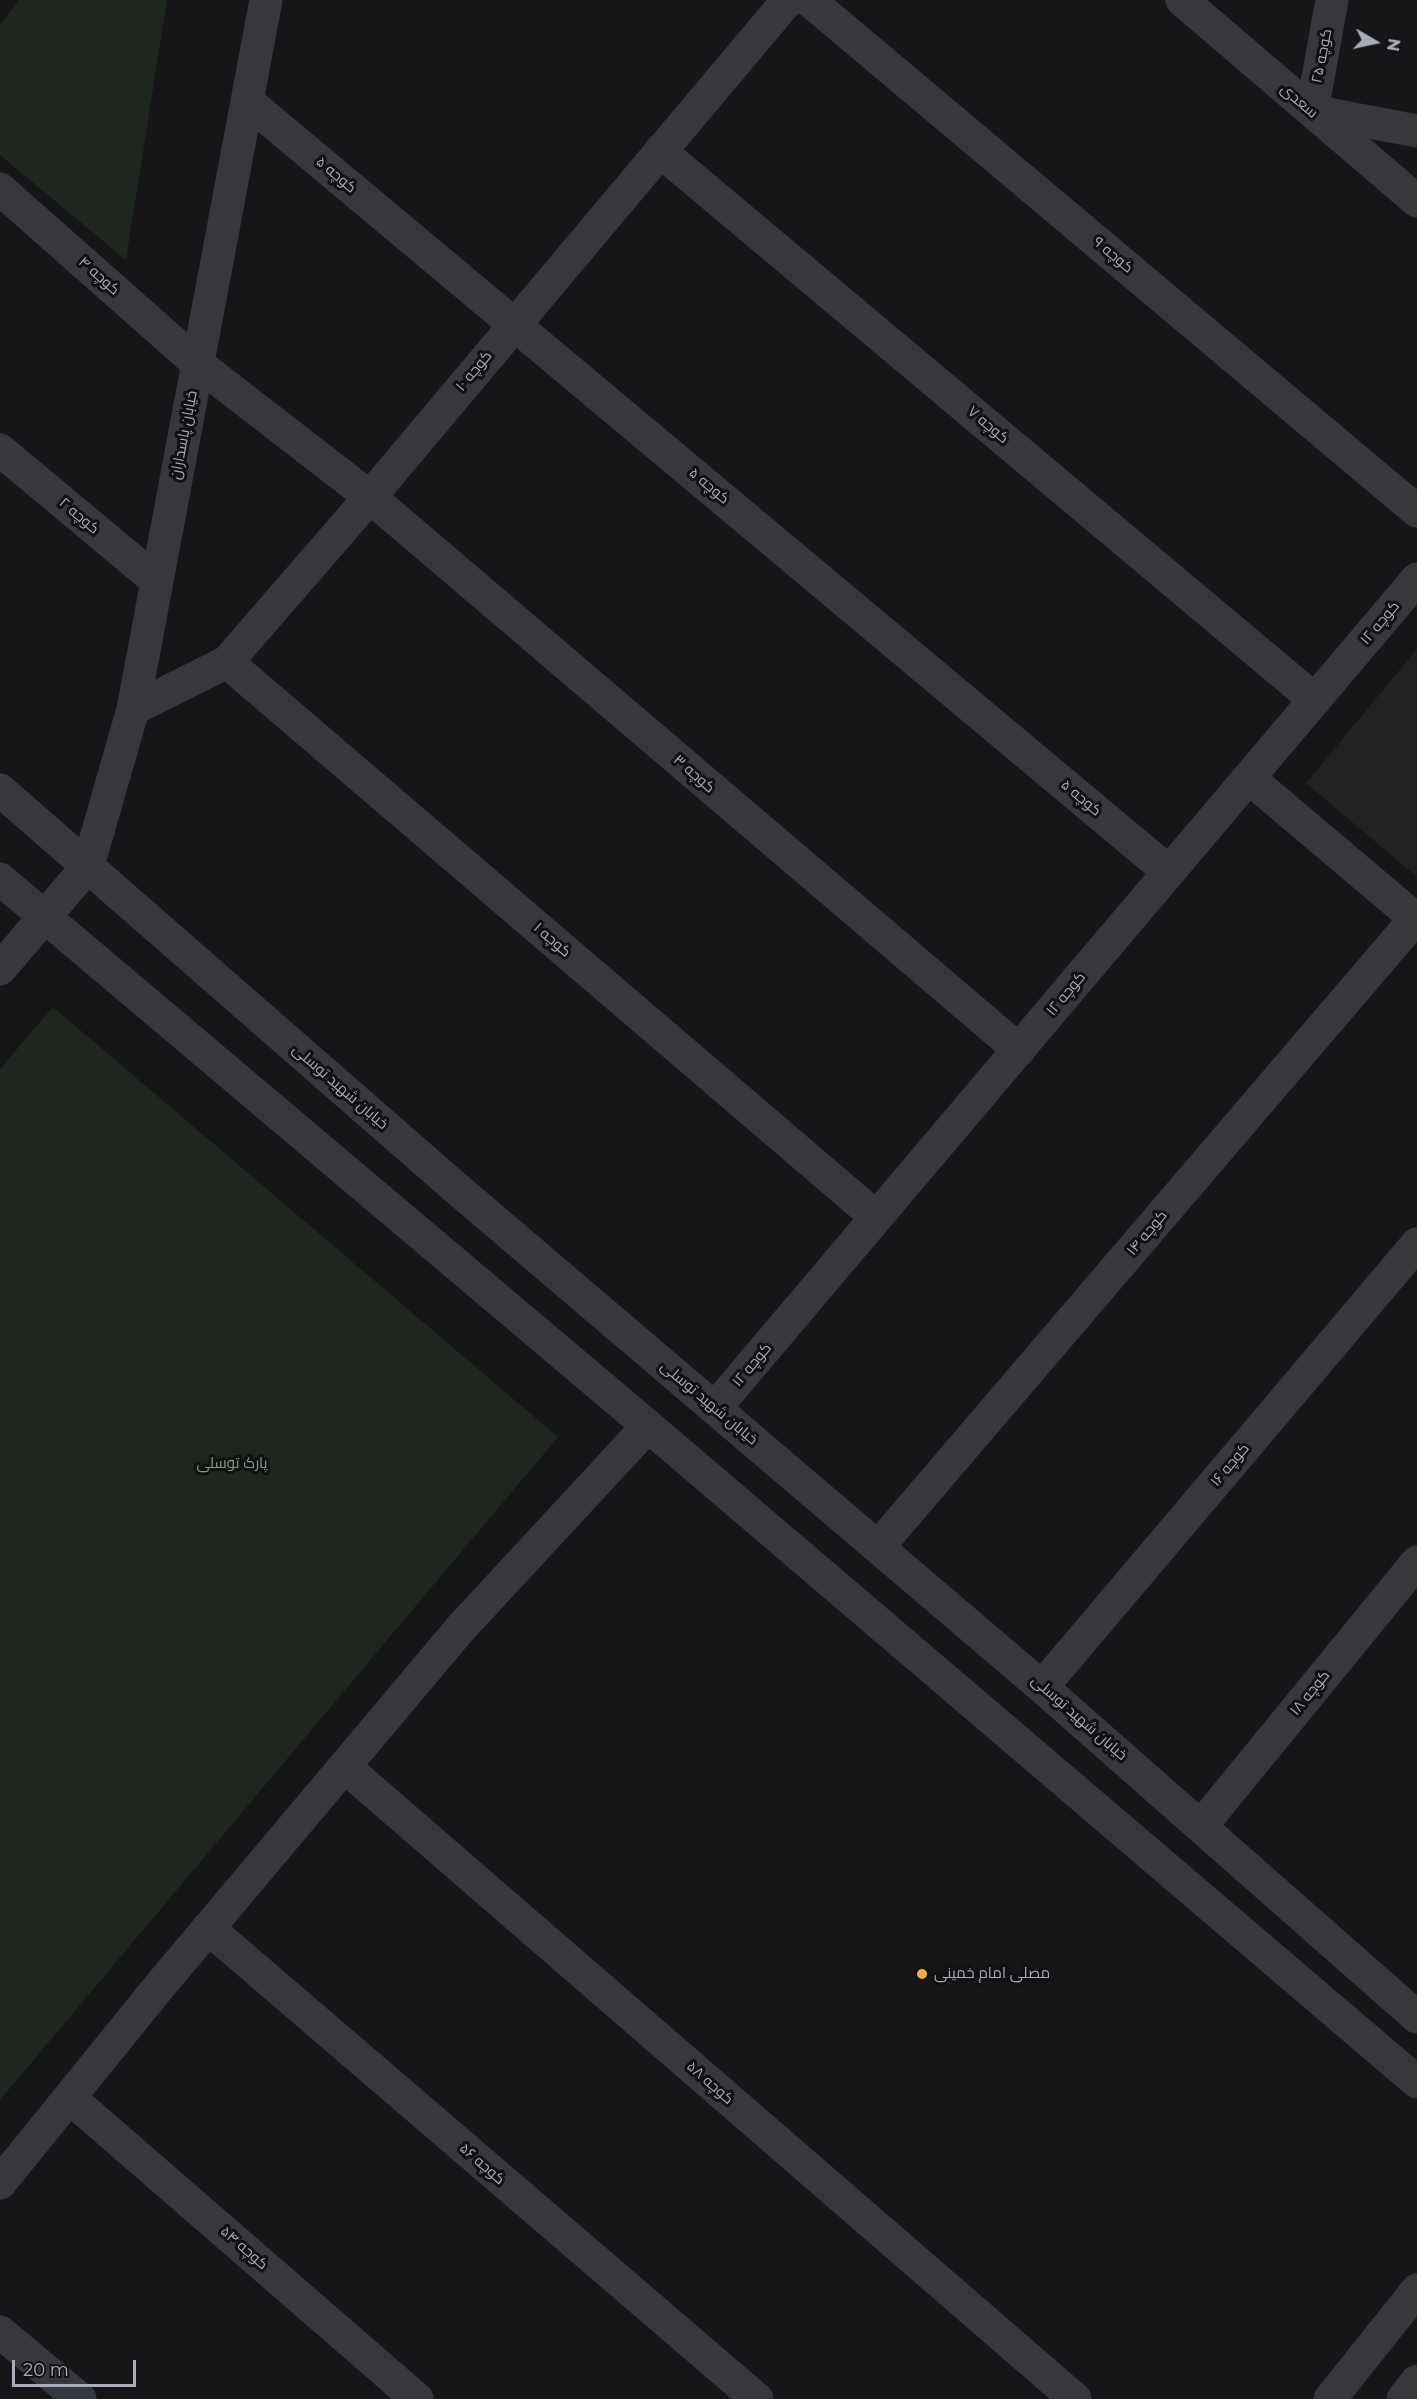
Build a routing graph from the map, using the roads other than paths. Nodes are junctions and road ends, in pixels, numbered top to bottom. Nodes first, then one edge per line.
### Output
1 (266, 0) edge
2 (788, 0) edge
3 (809, 0) edge
4 (1182, 0) edge
5 (1332, 0) edge
6 (247, 101) junction
7 (1312, 111) junction
8 (1417, 131) edge
9 (660, 151) junction
10 (0, 189) edge
11 (1417, 201) edge
12 (514, 322) junction
13 (198, 364) junction
14 (0, 450) edge
15 (370, 497) junction
16 (1417, 511) edge
17 (1417, 579) edge
18 (157, 581) junction
19 (227, 662) junction
20 (1315, 700) junction
21 (133, 709) junction
22 (1249, 778) junction
23 (0, 790) edge
24 (88, 866) junction
25 (1169, 873) junction
26 (0, 879) edge
27 (45, 917) junction
28 (1416, 920) edge
29 (0, 969) edge
30 (1019, 1050) junction
31 (876, 1217) junction
32 (1417, 1244) edge
33 (715, 1408) junction
34 (648, 1426) junction
35 (878, 1547) junction
36 (1417, 1562) edge
37 (1042, 1686) junction
38 (345, 1767) junction
39 (1202, 1825) junction
40 (208, 1928) junction
41 (1417, 2017) edge
42 (1417, 2082) edge
43 (70, 2098) junction
44 (0, 2183) edge
45 (1417, 2290) edge
46 (0, 2332) edge
47 (1417, 2381) edge
48 (80, 2399) edge
49 (417, 2399) edge
50 (757, 2399) edge
51 (1075, 2399) edge
52 (1330, 2399) edge
53 (1402, 2399) edge

1 - 6 street, خیابان پاسداران
2 - 9 street, کوچه ۱۰
3 - 16 street, کوچه ۹
4 - 7 street, سعدی
5 - 7 street, کوچه ۲۵
6 - 12 street, کوچه ۵
6 - 13 street, خیابان پاسداران
7 - 8 street
7 - 11 street, سعدی
9 - 12 street, کوچه ۱۰
9 - 20 street, کوچه ۷
10 - 13 street, کوچه ۴
12 - 15 street, کوچه ۱۰
12 - 25 street, کوچه ۵
13 - 15 street, کوچه ۴
13 - 18 street, خیابان پاسداران
14 - 18 street, کوچه ۲
15 - 19 street, کوچه ۱۰
15 - 30 street, کوچه ۳
17 - 20 street, کوچه ۱۲
18 - 21 street, خیابان پاسداران
19 - 21 street, کوچه ۱۰
19 - 31 street, کوچه ۱
20 - 22 street, کوچه ۱۲
21 - 24 street, خیابان پاسداران
22 - 25 street, کوچه ۱۲
22 - 28 street
23 - 24 street, خیابان شهید توسلی
24 - 27 street
24 - 33 street, خیابان شهید توسلی
25 - 30 street, کوچه ۱۲
26 - 27 street
27 - 29 street
27 - 34 street
28 - 35 street, کوچه ۱۴
30 - 31 street, کوچه ۱۲
31 - 33 street, کوچه ۱۲
32 - 37 street, کوچه ۱۶
33 - 35 street, خیابان شهید توسلی
34 - 38 street
34 - 42 street
35 - 37 street, خیابان شهید توسلی
36 - 39 street, کوچه ۱۸
37 - 39 street, خیابان شهید توسلی
38 - 40 street
38 - 51 street, کوچه ۵۸
39 - 41 street, خیابان شهید توسلی
40 - 43 street
40 - 50 street, کوچه ۵۶
43 - 44 street
43 - 49 street, کوچه ۵۴
45 - 52 street
46 - 48 street
47 - 53 street

